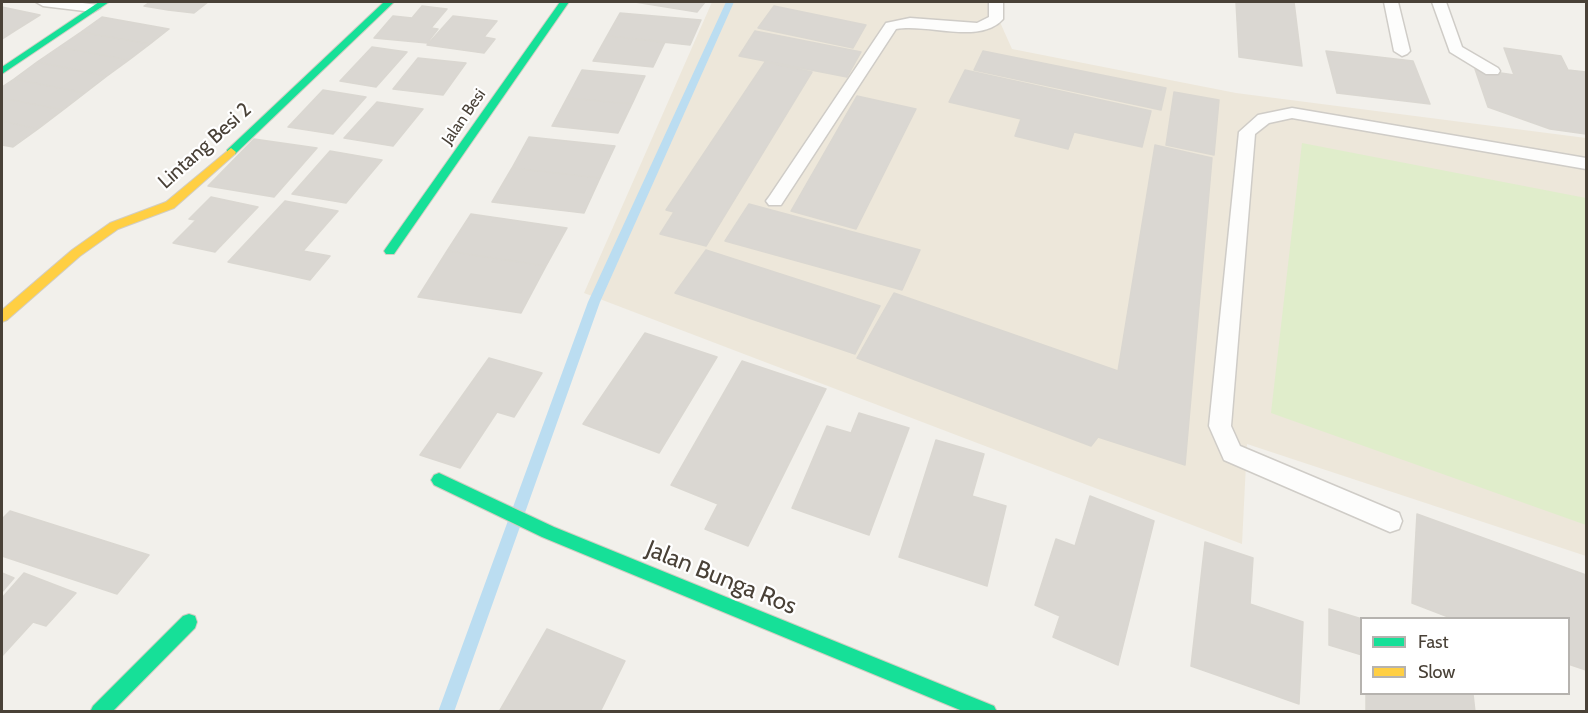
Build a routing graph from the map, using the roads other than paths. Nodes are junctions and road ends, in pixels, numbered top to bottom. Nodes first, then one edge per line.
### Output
1 (43, 2) edge
2 (389, 2) edge
3 (564, 2) edge
4 (996, 2) edge
5 (1391, 2) edge
6 (1439, 2) edge
7 (99, 5) edge
8 (1402, 51) dead end
9 (2, 71) edge
10 (1492, 71) dead end
11 (1587, 163) edge
12 (775, 201) dead end
13 (390, 251) dead end
14 (2, 317) edge
15 (439, 480) dead end
16 (1390, 521) dead end
17 (189, 622) dead end
18 (99, 711) edge
19 (988, 711) edge

1 - 7 lane
2 - 14 street, Lintang Besi 2
3 - 13 street, Jalan Besi
4 - 12 lane
5 - 8 lane
6 - 10 lane
7 - 9 street
11 - 16 lane
15 - 19 street, Jalan Bunga Ros
17 - 18 street

